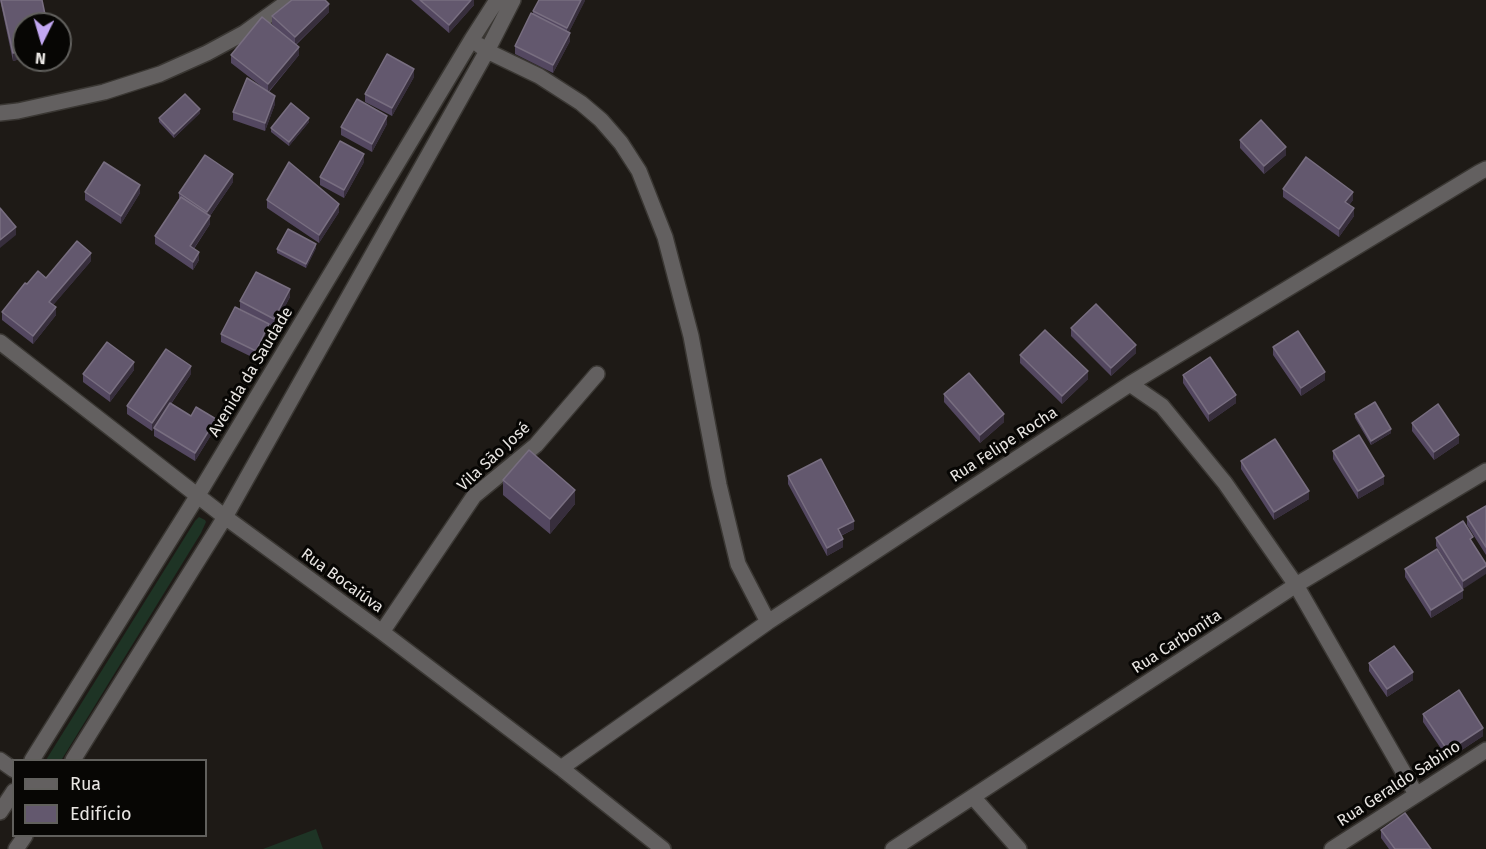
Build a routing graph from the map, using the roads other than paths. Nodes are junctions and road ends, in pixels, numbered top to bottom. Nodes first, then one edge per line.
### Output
1 (290, 0) edge
2 (497, 0) edge
3 (513, 0) edge
4 (472, 39) junction
5 (487, 51) junction
6 (0, 113) edge
7 (1483, 171) edge
8 (0, 342) edge
9 (597, 374) dead end
10 (1130, 384) junction
11 (1486, 471) edge
12 (198, 495) junction
13 (225, 517) junction
14 (1296, 585) junction
15 (768, 622) junction
16 (382, 632) junction
17 (1486, 750) edge
18 (33, 759) edge
19 (74, 759) edge
20 (561, 768) junction
21 (12, 793) edge
22 (1416, 795) junction
23 (973, 797) junction
24 (0, 812) edge
25 (663, 849) edge
26 (893, 849) edge
27 (1019, 849) edge
28 (1332, 849) edge

1 - 6 street
2 - 4 street, Avenida da Saudade
3 - 5 street
4 - 5 street
4 - 12 street, Avenida da Saudade
5 - 13 street
5 - 15 street
7 - 10 street, Rua Felipe Rocha
8 - 12 street, Rua Bocaiúva
9 - 16 street, Vila São José
10 - 14 street
10 - 15 street, Rua Felipe Rocha
11 - 14 street, Rua Carbonita
12 - 13 street, Rua Bocaiúva
12 - 18 street, Avenida da Saudade
13 - 16 street, Rua Bocaiúva
13 - 19 street
14 - 22 street
14 - 23 street, Rua Carbonita
15 - 20 street, Rua Felipe Rocha
16 - 20 street, Rua Bocaiúva
17 - 22 street, Rua Geraldo Sabino
20 - 25 street, Rua Bocaiúva
21 - 24 street
22 - 28 street, Rua Geraldo Sabino
23 - 26 street, Rua Carbonita
23 - 27 street

